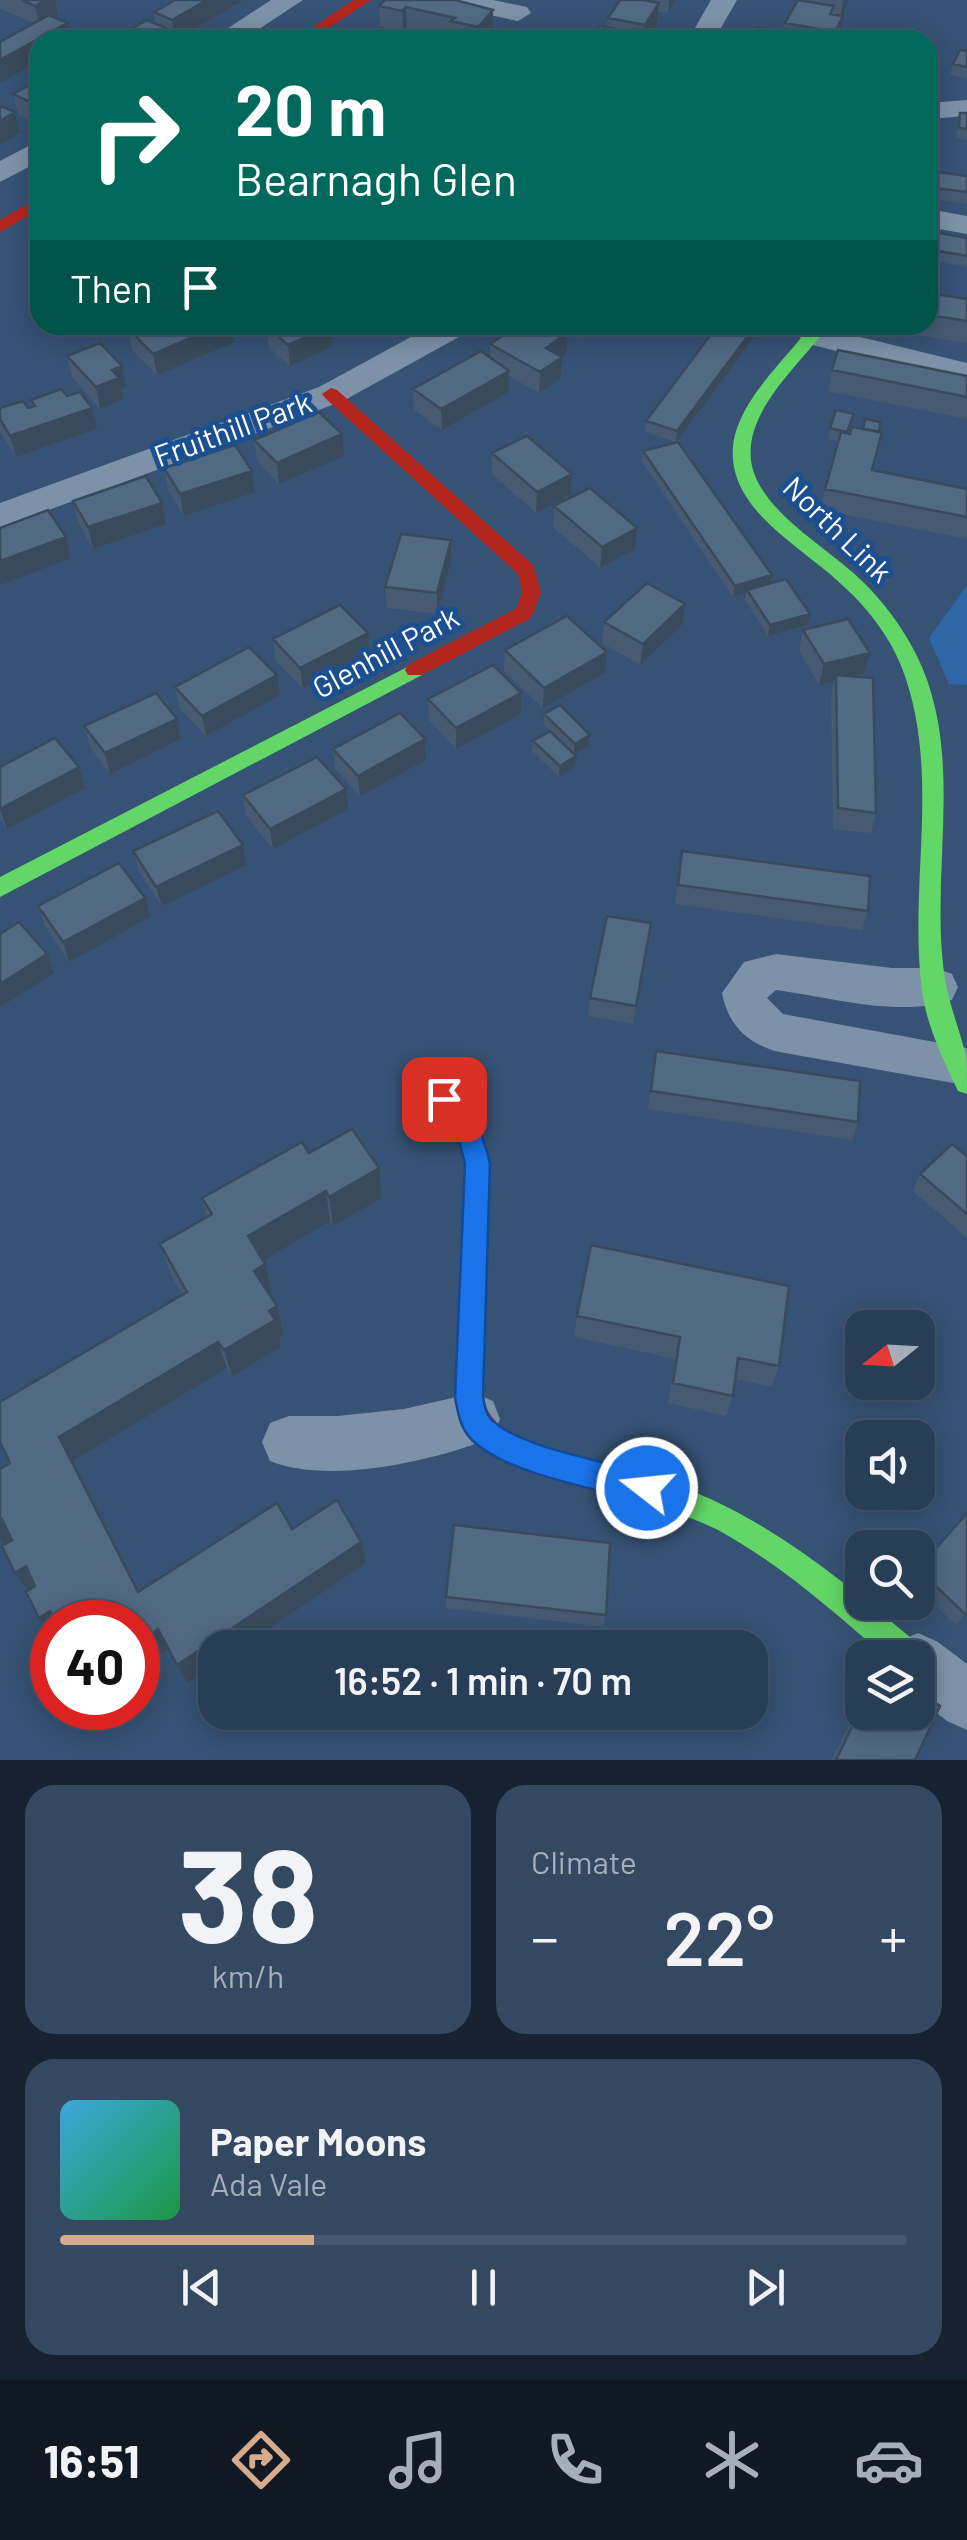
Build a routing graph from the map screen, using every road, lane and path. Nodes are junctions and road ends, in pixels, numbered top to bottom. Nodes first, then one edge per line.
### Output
1 (290, 0) edge
2 (364, 0) edge
3 (456, 0) edge
4 (724, 0) edge
5 (520, 18) edge
6 (240, 30) edge
7 (316, 30) edge
8 (707, 30) edge
9 (963, 107) edge
10 (938, 110) edge
11 (30, 155) edge
12 (0, 173) edge
13 (30, 208) edge
14 (938, 220) edge
15 (967, 226) edge
16 (0, 227) edge
17 (438, 335) edge
18 (814, 335) edge
19 (836, 335) edge
20 (967, 372) edge
21 (331, 394) junction
22 (0, 516) edge
23 (0, 888) edge
24 (936, 987) junction
25 (960, 1073) edge
26 (444, 1099) dead end
27 (474, 1420) junction
28 (288, 1442) dead end
29 (889, 1640) edge
30 (935, 1676) edge
31 (967, 1702) edge

1 - 6 street
2 - 7 main road
3 - 5 street
4 - 8 street
9 - 10 street
11 - 12 street
13 - 16 main road
14 - 15 street
17 - 21 street, Fruithill Park
18 - 24 main road, North Link
19 - 20 street
21 - 22 street, Fruithill Park
21 - 23 main road, Glenhill Park
24 - 25 main road, North Link
24 - 25 street
26 - 27 main road
27 - 28 street
27 - 29 main road
30 - 31 street

